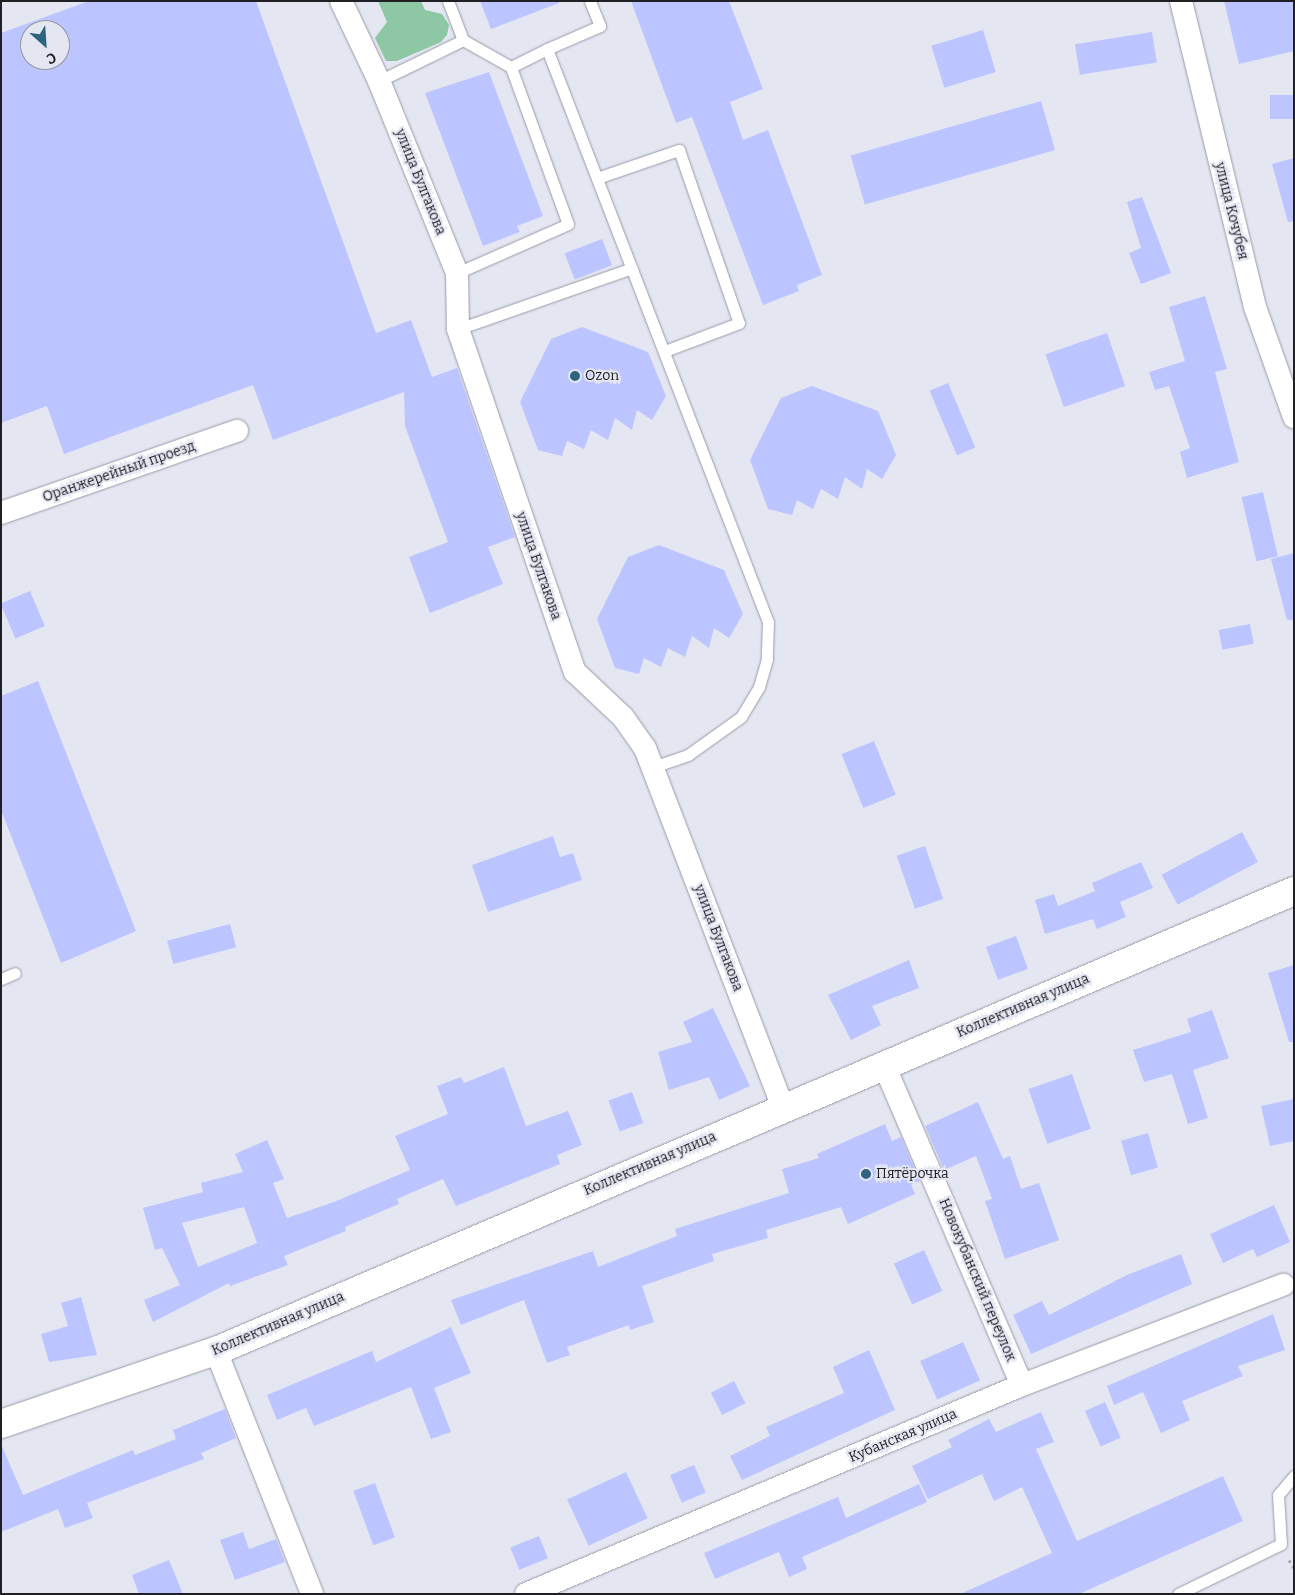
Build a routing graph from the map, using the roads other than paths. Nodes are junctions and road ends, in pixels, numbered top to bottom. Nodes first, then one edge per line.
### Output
1 (341, 1) edge
2 (448, 1) edge
3 (590, 1) edge
4 (1181, 1) edge
5 (463, 40) junction
6 (547, 49) junction
7 (511, 67) junction
8 (379, 81) junction
9 (597, 178) junction
10 (632, 268) junction
11 (457, 273) junction
12 (458, 330) junction
13 (665, 351) junction
14 (1294, 417) edge
15 (237, 431) dead end
16 (1, 513) edge
17 (653, 767) junction
18 (1294, 890) edge
19 (15, 973) dead end
20 (1, 979) edge
21 (884, 1065) junction
22 (783, 1108) junction
23 (1283, 1285) dead end
24 (216, 1351) junction
25 (1022, 1385) junction
26 (1, 1424) edge
27 (1294, 1476) edge
28 (312, 1594) edge
29 (526, 1594) edge
30 (1178, 1594) edge

1 - 8 street, улица Булгакова
2 - 5 lane
3 - 6 lane
4 - 14 street, улица Кочубея
5 - 7 lane
5 - 8 lane
6 - 7 lane
6 - 9 lane
7 - 11 lane
8 - 11 street, улица Булгакова
9 - 10 lane
9 - 13 lane
10 - 12 lane
10 - 13 lane
11 - 12 street, улица Булгакова
12 - 17 street, улица Булгакова
13 - 17 lane
15 - 16 street, Оранжерейный проезд
17 - 22 street, улица Булгакова
18 - 21 street, Коллективная улица
19 - 20 lane
21 - 22 street, Коллективная улица
21 - 25 street, Новокубанский переулок
22 - 24 street, Коллективная улица
23 - 25 street, Кубанская улица
24 - 26 street, Коллективная улица
24 - 28 street
25 - 29 street, Кубанская улица
27 - 30 lane

